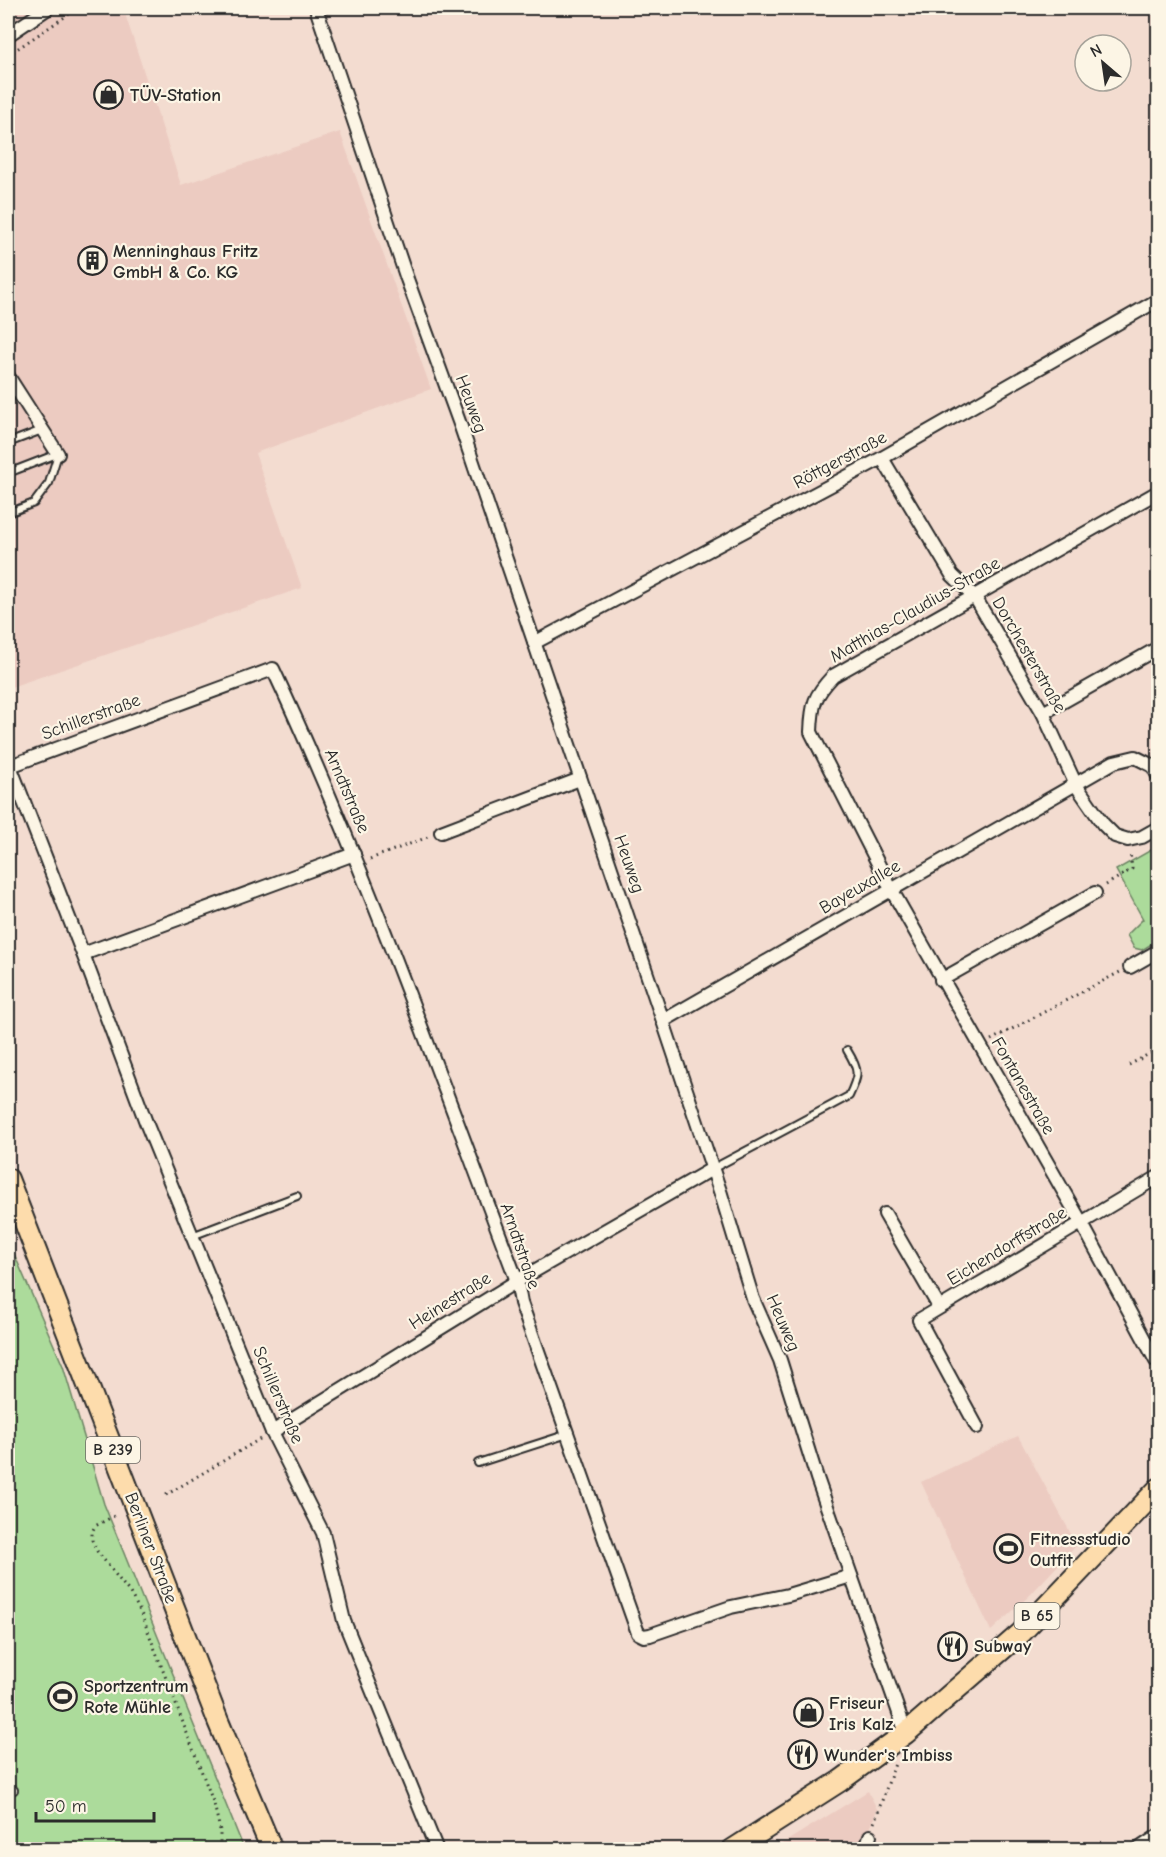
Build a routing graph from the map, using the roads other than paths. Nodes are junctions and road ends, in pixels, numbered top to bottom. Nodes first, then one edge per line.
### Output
1 (48, 8) edge
2 (316, 8) edge
3 (8, 35) edge
4 (1158, 300) edge
5 (8, 376) edge
6 (42, 430) junction
7 (8, 443) edge
8 (58, 454) junction
9 (882, 458) junction
10 (8, 472) edge
11 (1158, 492) edge
12 (8, 513) edge
13 (975, 597) junction
14 (534, 643) junction
15 (1158, 648) edge
16 (273, 669) joint
17 (1043, 713) junction
18 (1158, 776) edge
19 (580, 779) junction
20 (1076, 785) junction
21 (1158, 828) edge
22 (441, 832) road end
23 (356, 859) junction
24 (891, 889) junction
25 (1095, 893) road end
26 (1158, 951) edge
27 (83, 954) junction
28 (1130, 967) road end
29 (942, 980) junction
30 (663, 1021) junction
31 (847, 1050) dead end
32 (712, 1169) junction
33 (1158, 1177) edge
34 (8, 1179) edge
35 (297, 1196) dead end
36 (885, 1214) dead end
37 (1081, 1222) junction
38 (192, 1236) junction
39 (517, 1281) junction
40 (939, 1307) junction
41 (1156, 1361) dead end
42 (977, 1427) dead end
43 (272, 1431) junction
44 (568, 1433) junction
45 (478, 1463) dead end
46 (1158, 1489) edge
47 (851, 1576) junction
48 (906, 1733) junction
49 (870, 1836) road end
50 (1158, 1836) edge
51 (272, 1850) edge
52 (437, 1850) edge
53 (732, 1850) edge
54 (865, 1850) edge
55 (1137, 1850) edge

1 - 3 street
2 - 14 street, Heuweg
4 - 9 street, Röttgerstraße
5 - 6 street
6 - 7 lane
6 - 8 street
8 - 10 lane
8 - 12 lane
9 - 13 street, Dorchesterstraße
9 - 14 street, Röttgerstraße
11 - 13 street, Matthias-Claudius-Straße
13 - 17 street, Dorchesterstraße
13 - 24 street, Matthias-Claudius-Straße
14 - 19 street, Heuweg
15 - 17 street
16 - 23 street, Arndtstraße
16 - 27 street, Schillerstraße
17 - 20 street, Dorchesterstraße
18 - 20 street, Bayeuxallee
19 - 22 street
19 - 30 street, Heuweg
20 - 21 street, Dorchesterstraße
20 - 24 street, Bayeuxallee
23 - 27 street
23 - 39 street, Arndtstraße
24 - 29 street, Fontanestraße
24 - 30 street, Bayeuxallee
25 - 29 street
26 - 28 street
27 - 38 street, Schillerstraße
29 - 37 street, Fontanestraße
30 - 32 street, Heuweg
31 - 32 lane
32 - 39 street, Heinestraße
32 - 47 street, Heuweg
33 - 37 street
34 - 51 main road, Berliner Straße / B 239
35 - 38 lane
36 - 40 street, Eichendorffstraße
37 - 40 street, Eichendorffstraße
37 - 41 street, Eichendorffstraße
38 - 43 street, Schillerstraße
39 - 43 street, Heinestraße
39 - 44 street, Arndtstraße
40 - 42 street, Eichendorffstraße
43 - 52 street, Schillerstraße
44 - 45 lane
44 - 47 street, Arndtstraße
46 - 48 main road, B 65
47 - 48 street, Heuweg
48 - 53 main road, B 65
49 - 54 street
50 - 55 street

